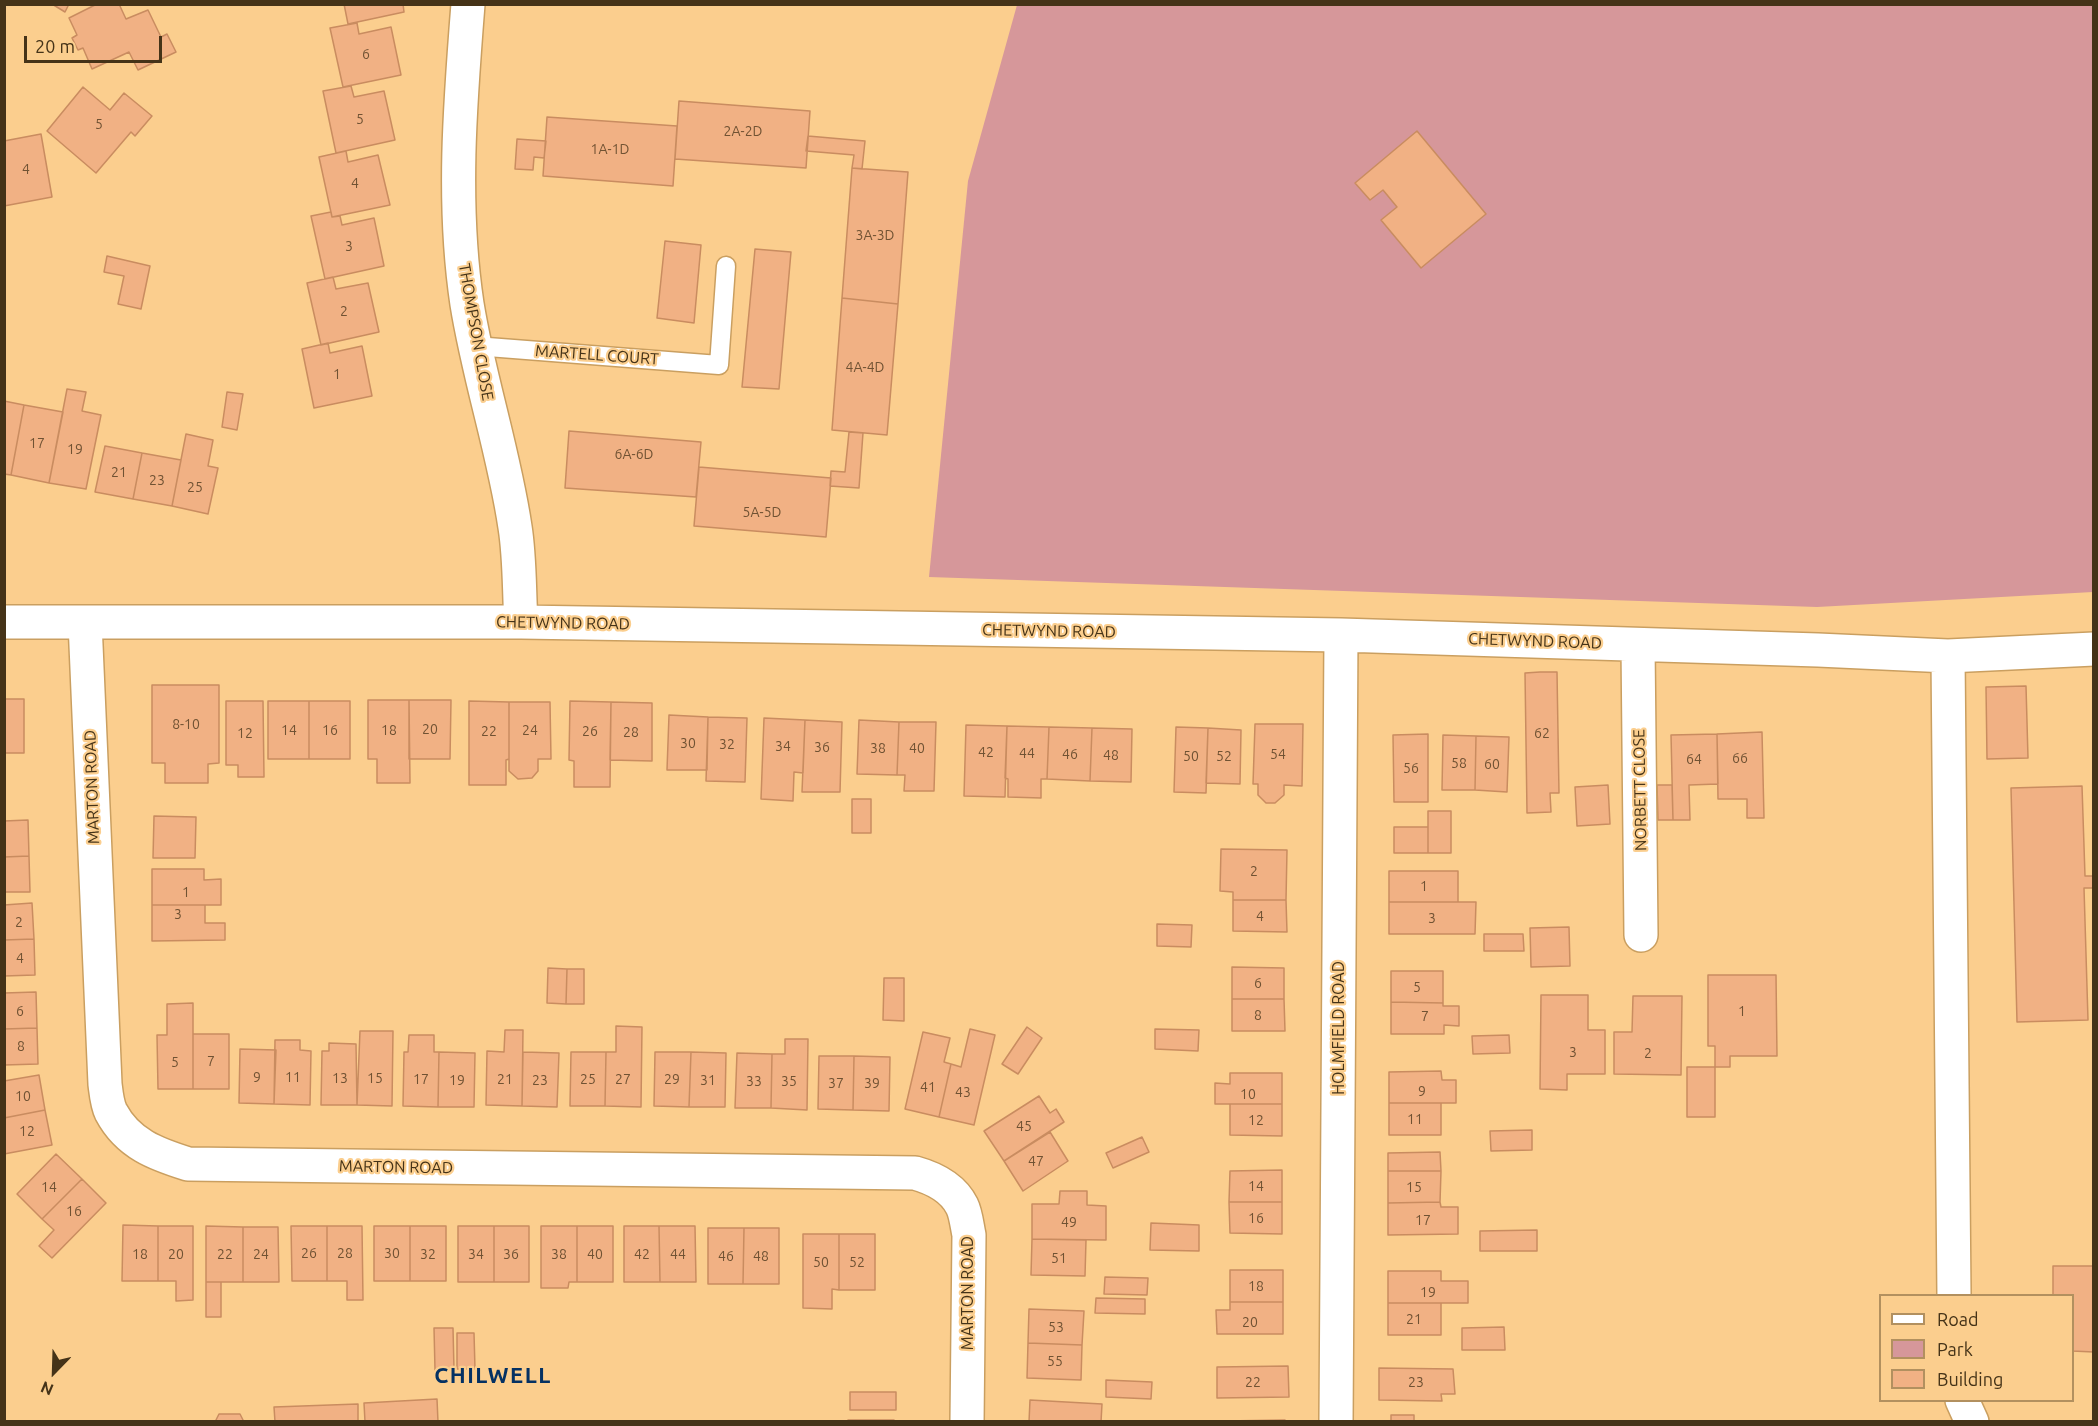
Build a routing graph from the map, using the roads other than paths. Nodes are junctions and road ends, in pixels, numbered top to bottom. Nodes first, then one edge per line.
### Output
1 (468, 4) edge
2 (726, 266) dead end
3 (475, 346) junction
4 (4, 622) edge
5 (85, 622) junction
6 (521, 622) junction
7 (1341, 635) junction
8 (1638, 645) junction
9 (2094, 649) edge
10 (1948, 656) junction
11 (1641, 935) dead end
12 (1954, 1294) edge
13 (1962, 1402) edge
14 (967, 1422) edge
15 (1336, 1422) edge
16 (1972, 1422) edge

1 - 3 street, THOMPSON CLOSE
2 - 3 lane, MARTELL COURT
3 - 6 street, THOMPSON CLOSE
4 - 5 street, CHETWYND ROAD
5 - 6 street, CHETWYND ROAD
5 - 14 street, MARTON ROAD
6 - 7 street, CHETWYND ROAD
7 - 8 street, CHETWYND ROAD
7 - 15 street, HOLMFIELD ROAD
8 - 10 street, CHETWYND ROAD
8 - 11 street, NORBETT CLOSE
9 - 10 street, CHETWYND ROAD
10 - 12 street
13 - 16 street

